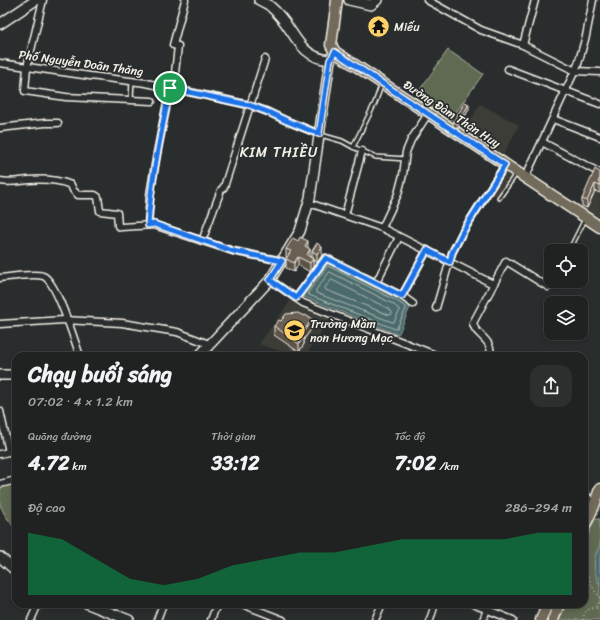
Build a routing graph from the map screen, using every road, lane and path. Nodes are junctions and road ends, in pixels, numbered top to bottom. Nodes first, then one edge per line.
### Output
1 (36, 0) edge
2 (43, 0) edge
3 (184, 0) edge
4 (259, 0) edge
5 (337, 0) edge
6 (349, 0) edge
7 (377, 0) edge
8 (427, 0) edge
9 (535, 0) edge
10 (593, 0) edge
11 (0, 24) edge
12 (523, 45) junction
13 (332, 56) junction
14 (265, 59) dead end
15 (0, 63) edge
16 (28, 67) junction
17 (508, 69) dead end
18 (575, 71) junction
19 (600, 72) edge
20 (132, 81) junction
21 (382, 84) junction
22 (170, 88) junction
23 (566, 91) junction
24 (131, 101) junction
25 (152, 101) dead end
26 (600, 104) edge
27 (249, 105) junction
28 (428, 114) junction
29 (553, 119) junction
30 (58, 123) dead end
31 (0, 128) edge
32 (319, 134) junction
33 (600, 136) edge
34 (542, 142) junction
35 (353, 147) junction
36 (362, 151) junction
37 (406, 159) junction
38 (505, 165) junction
39 (600, 173) edge
40 (521, 175) junction
41 (0, 181) edge
42 (499, 198) dead end
43 (308, 202) junction
44 (345, 215) junction
45 (586, 218) junction
46 (148, 225) junction
47 (600, 227) edge
48 (382, 228) junction
49 (399, 237) junction
50 (202, 241) junction
51 (573, 244) edge
52 (427, 250) junction
53 (282, 261) junction
54 (450, 262) junction
55 (0, 278) edge
56 (270, 280) junction
57 (376, 282) junction
58 (493, 284) junction
59 (544, 285) edge
60 (402, 296) junction
61 (296, 298) junction
62 (413, 304) dead end
63 (436, 308) dead end
64 (68, 320) junction
65 (0, 324) edge
66 (209, 344) junction
67 (79, 352) edge
68 (202, 352) edge
69 (428, 352) edge
70 (491, 352) edge
71 (12, 374) edge
72 (0, 375) edge
73 (0, 411) edge
74 (12, 451) edge
75 (9, 452) junction
76 (0, 454) edge
77 (12, 481) edge
78 (0, 484) edge
79 (600, 489) edge
80 (588, 497) edge
81 (597, 509) edge
82 (588, 521) edge
83 (0, 557) edge
84 (12, 568) edge
85 (588, 576) edge
86 (600, 599) edge
87 (36, 608) edge
88 (103, 608) edge
89 (162, 608) edge
90 (215, 608) edge
91 (252, 608) edge
92 (380, 608) edge
93 (434, 608) edge
94 (488, 608) edge
95 (490, 608) edge
96 (546, 608) edge
97 (558, 608) edge
98 (596, 608) junction
99 (600, 609) edge
100 (31, 620) edge
101 (128, 620) edge
102 (157, 620) edge
103 (210, 620) edge
104 (283, 620) edge
105 (375, 620) edge
106 (430, 620) edge
107 (483, 620) edge
108 (513, 620) edge
109 (541, 620) edge
110 (553, 620) edge
111 (583, 620) edge

1 - 11 street
2 - 16 street
3 - 22 street
4 - 13 street
5 - 13 main road
6 - 7 street
8 - 12 street
9 - 12 street
10 - 18 street
12 - 18 street
13 - 21 main road, Đường Đàm Thận Huy
13 - 32 street
14 - 27 street
15 - 16 street, Phố Nguyễn Doãn Thăng
16 - 20 street, Phố Nguyễn Doãn Thăng
16 - 24 street
17 - 23 street
18 - 19 street
18 - 23 street
20 - 22 street, Phố Nguyễn Doãn Thăng
20 - 24 lane
21 - 28 main road, Đường Đàm Thận Huy
21 - 35 lane
22 - 27 street, Phố Nguyễn Doãn Thăng
22 - 46 street
23 - 26 street
23 - 29 street
24 - 25 street
27 - 32 street, Phố Nguyễn Doãn Thăng
27 - 50 street
28 - 37 street
28 - 38 main road, Đường Đàm Thận Huy
29 - 33 street
29 - 34 street
30 - 31 street
32 - 35 lane
32 - 43 street
34 - 39 street
34 - 40 street
35 - 36 lane
36 - 37 lane
36 - 44 street
37 - 48 street
38 - 40 main road, Đường Đàm Thận Huy
38 - 54 street
40 - 42 lane
40 - 45 main road, Đường Đàm Thận Huy
41 - 46 street
43 - 44 street
43 - 53 street
44 - 48 street
45 - 47 main road, Đường Đàm Thận Huy
45 - 51 lane
46 - 50 street
48 - 49 street
49 - 52 street
49 - 57 street
50 - 53 street
52 - 54 street
52 - 60 street
53 - 56 street
54 - 58 street
54 - 63 street
55 - 64 street
56 - 61 street
56 - 66 street
57 - 60 street
57 - 61 street
58 - 59 street
58 - 70 street
60 - 62 street
61 - 69 street
64 - 65 street
64 - 66 street
64 - 67 street
66 - 68 street
71 - 72 street
73 - 75 street
74 - 75 street
75 - 76 street
77 - 78 street
79 - 81 main road
80 - 81 street
81 - 82 main road
83 - 84 street
85 - 86 path
86 - 98 path
87 - 100 street
88 - 101 street
89 - 102 street
90 - 103 street
91 - 104 street
92 - 105 street
93 - 106 street
94 - 107 street
95 - 108 street
96 - 109 main road
97 - 110 main road
98 - 99 path
98 - 111 path

